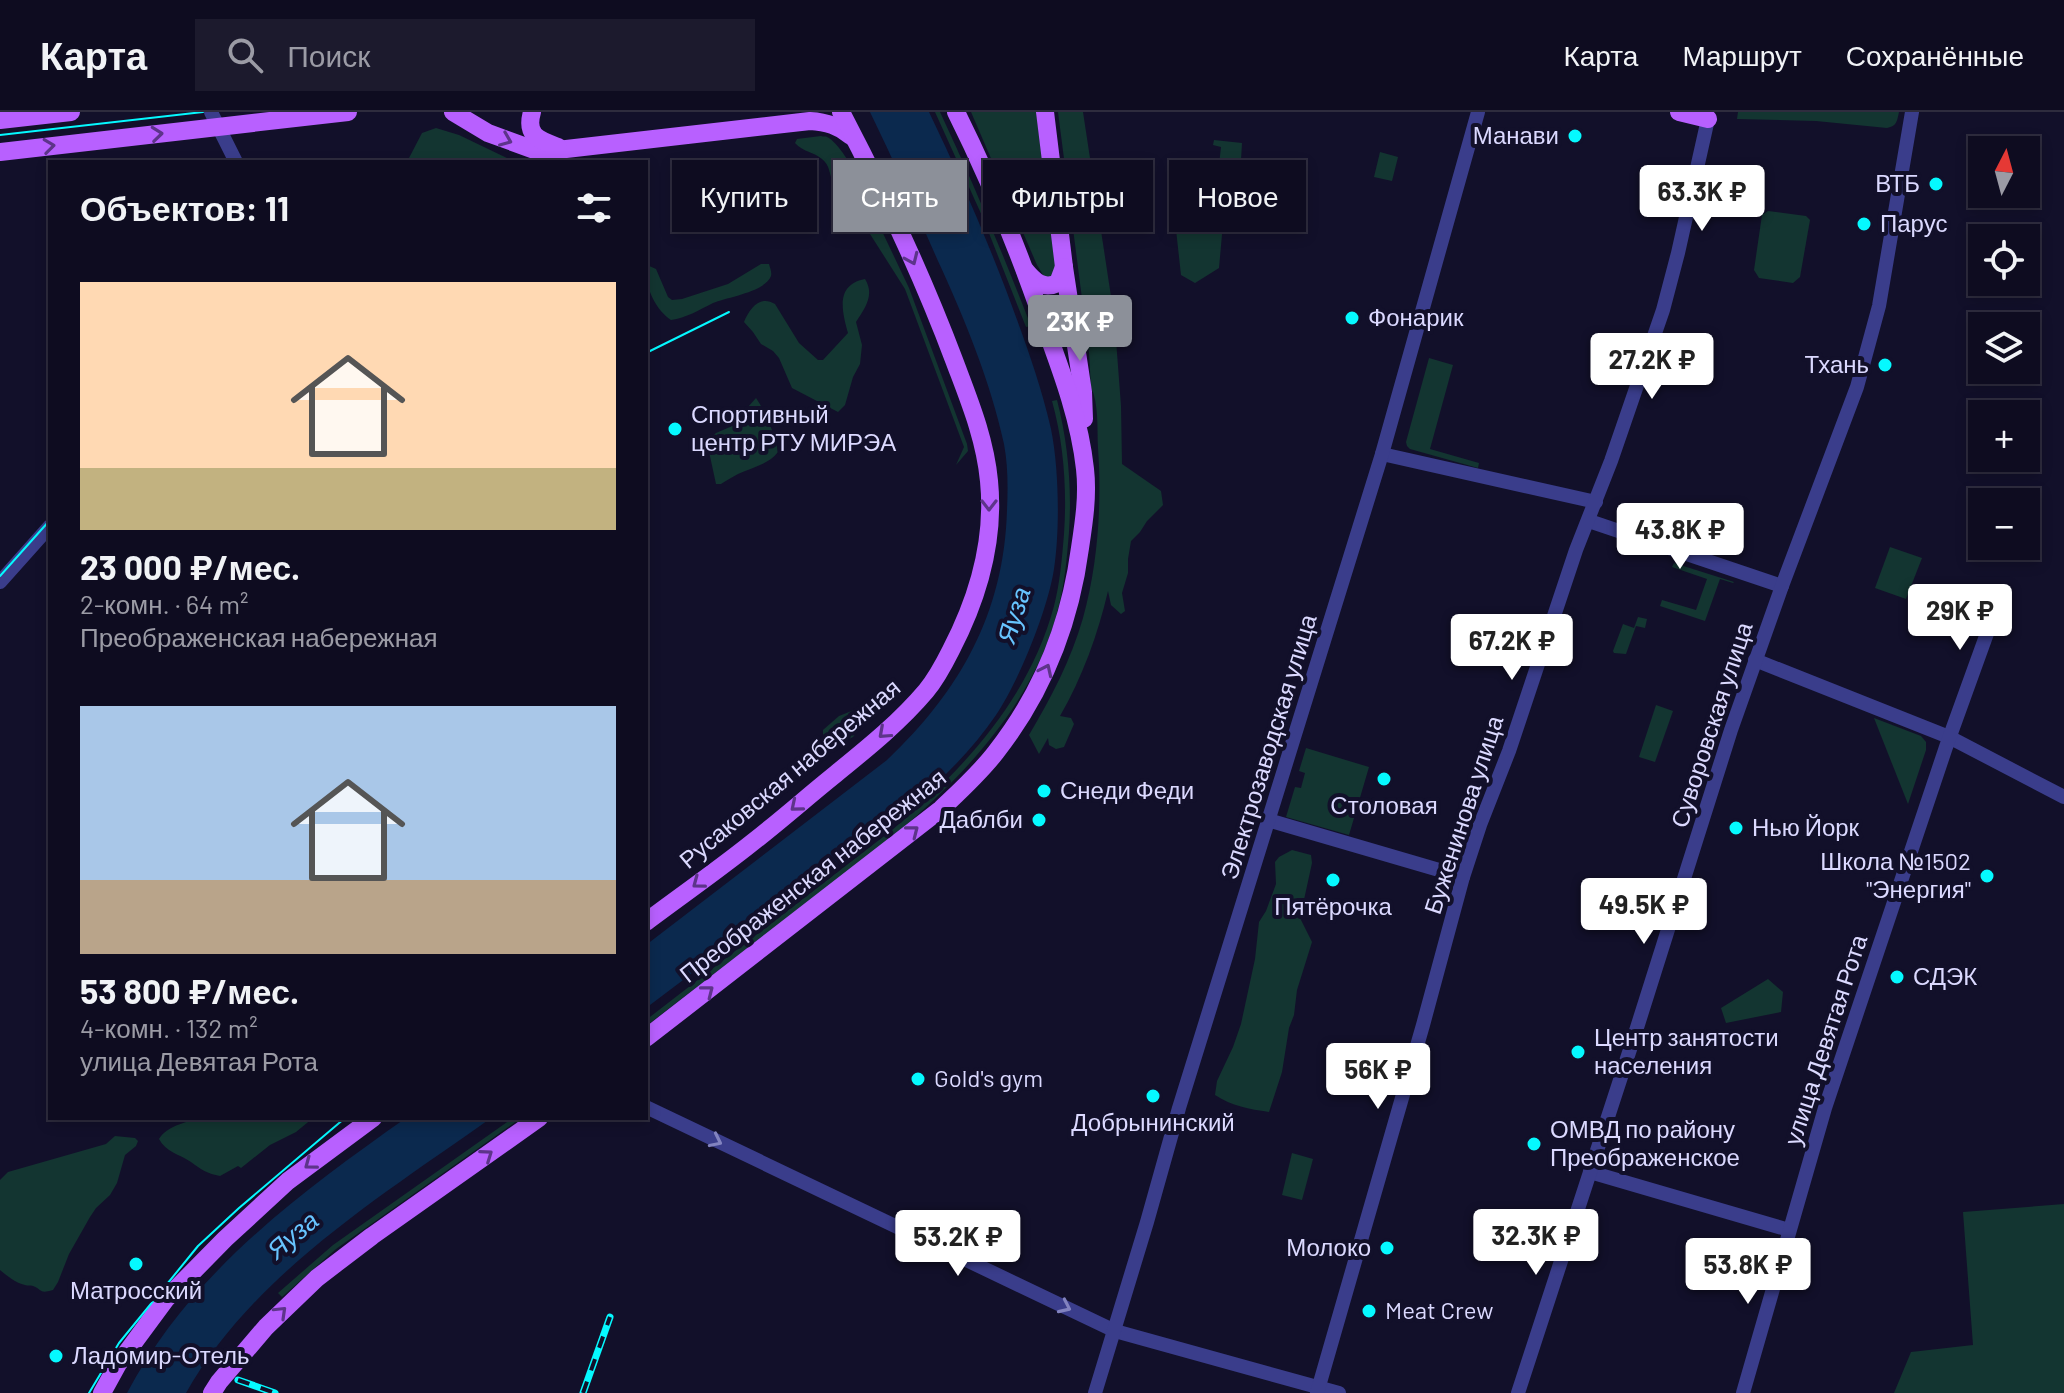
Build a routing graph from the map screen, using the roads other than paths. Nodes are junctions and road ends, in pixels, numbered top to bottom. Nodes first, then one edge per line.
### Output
1 (71, 112) edge
2 (348, 112) edge
3 (453, 112) edge
4 (532, 112) edge
5 (803, 112) edge
6 (841, 112) edge
7 (956, 112) edge
8 (1045, 112) edge
9 (1478, 112) edge
10 (1679, 112) edge
11 (1912, 112) edge
12 (1708, 119) joint
13 (0, 120) edge
14 (214, 120) edge
15 (780, 124) junction
16 (854, 138) junction
17 (565, 149) junction
18 (0, 152) edge
19 (235, 160) edge
20 (1064, 267) junction
21 (1025, 270) junction
22 (1382, 454) junction
23 (1086, 470) junction
24 (1596, 502) junction
25 (1589, 521) junction
26 (48, 528) edge
27 (0, 582) edge
28 (1782, 586) junction
29 (1994, 614) dead end
30 (1755, 660) junction
31 (1949, 737) junction
32 (2064, 797) edge
33 (1268, 820) junction
34 (1463, 877) junction
35 (648, 921) edge
36 (648, 1036) edge
37 (648, 1108) edge
38 (370, 1120) edge
39 (536, 1120) edge
40 (1590, 1172) junction
41 (1789, 1230) junction
42 (1115, 1331) junction
43 (1317, 1390) edge
44 (102, 1393) edge
45 (212, 1393) edge
46 (1095, 1393) edge
47 (1339, 1393) edge
48 (1518, 1393) edge
49 (1743, 1393) edge

1 - 13 main road
2 - 14 main road
3 -> 17 main road
4 - 17 main road
5 - 15 main road
6 - 16 main road, Русаковская набережная
7 - 21 main road, Преображенская набережная
8 - 20 main road
9 - 22 street, Электрозаводская улица
10 - 12 main road
11 - 28 street, Суворовская улица
12 - 24 street, Буженинова улица
18 -> 14 main road
14 - 19 street
15 - 16 main road
15 - 17 main road
16 -> 35 main road, Русаковская набережная
20 - 21 main road
20 - 23 main road
21 - 23 main road, Преображенская набережная
22 - 24 street
22 - 33 street, Электрозаводская улица
36 -> 23 main road, Преображенская набережная
24 - 25 street, Буженинова улица
25 - 28 street
25 - 34 street, Буженинова улица
26 - 27 street
28 - 30 street, Суворовская улица
29 - 31 street, улица Девятая Рота
30 - 31 street
30 - 40 street, Суворовская улица
31 - 32 street
31 - 41 street, улица Девятая Рота
33 - 34 street
33 - 42 street, Электрозаводская улица
34 - 43 street, Буженинова улица
37 -> 42 street
38 -> 44 main road
45 -> 39 main road
40 - 41 street
40 - 48 street, Суворовская улица
41 - 49 street, улица Девятая Рота
42 - 43 street
42 - 46 street, Электрозаводская улица
43 - 47 street

